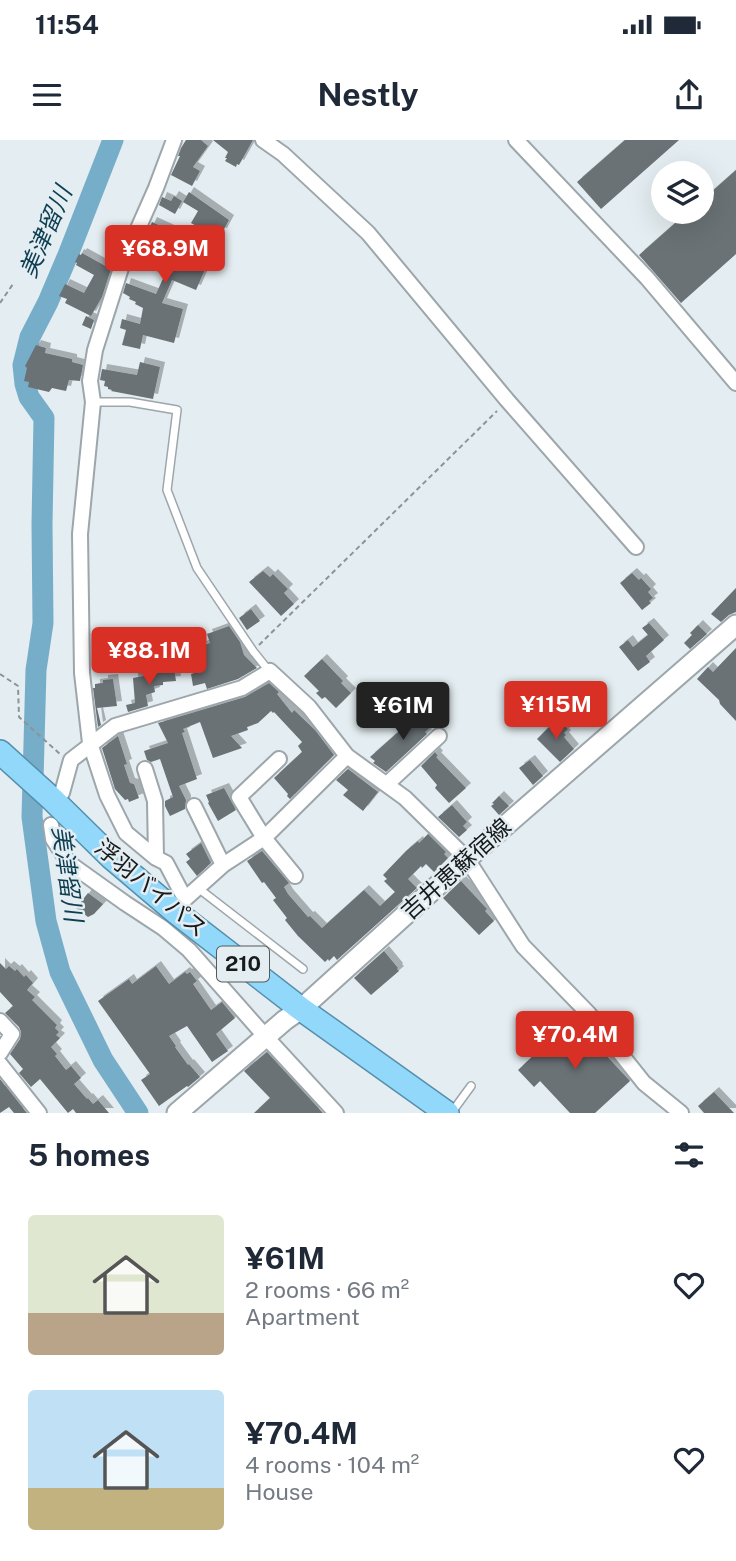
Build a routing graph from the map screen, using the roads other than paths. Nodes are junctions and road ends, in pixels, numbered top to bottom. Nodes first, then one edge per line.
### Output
1 (174, 140) edge
2 (263, 140) edge
3 (516, 140) edge
4 (736, 383) edge
5 (93, 402) junction
6 (636, 547) dead end
7 (736, 625) edge
8 (270, 671) junction
9 (439, 736) dead end
10 (90, 743) junction
11 (347, 757) junction
12 (7, 759) edge
13 (279, 759) dead end
14 (145, 769) dead end
15 (387, 784) junction
16 (57, 796) junction
17 (194, 806) dead end
18 (51, 825) dead end
19 (264, 838) junction
20 (156, 858) junction
21 (467, 859) junction
22 (223, 865) junction
23 (295, 876) dead end
24 (198, 888) junction
25 (181, 906) junction
26 (303, 969) dead end
27 (301, 1009) junction
28 (0, 1021) edge
29 (265, 1036) junction
30 (0, 1053) edge
31 (0, 1064) edge
32 (471, 1086) dead end
33 (39, 1113) edge
34 (177, 1113) edge
35 (336, 1113) edge
36 (449, 1113) edge
37 (681, 1113) edge

1 - 5 street
2 - 6 street
3 - 4 street
5 - 8 lane
5 - 10 street
7 - 21 main road, 吉井恵蘇宿線
8 - 10 street
8 - 11 street
9 - 15 street
10 - 16 street
10 - 20 street
11 - 15 street
11 - 19 street
12 - 16 highway, 浮羽バイパス / 210
13 - 19 street
14 - 20 street
15 - 21 street
16 - 25 highway, 浮羽バイパス / 210
17 - 22 street
18 - 29 street
19 - 22 street
19 - 23 street
20 - 25 street
21 - 27 main road, 吉井恵蘇宿線
21 - 37 street
22 - 24 street
24 - 25 street
24 - 26 lane
25 - 27 highway, 浮羽バイパス / 210
27 - 29 main road, 吉井恵蘇宿線
27 - 36 highway, 浮羽バイパス / 210
28 - 30 street
29 - 34 main road, 吉井恵蘇宿線
29 - 35 street
31 - 33 street
32 - 36 lane

